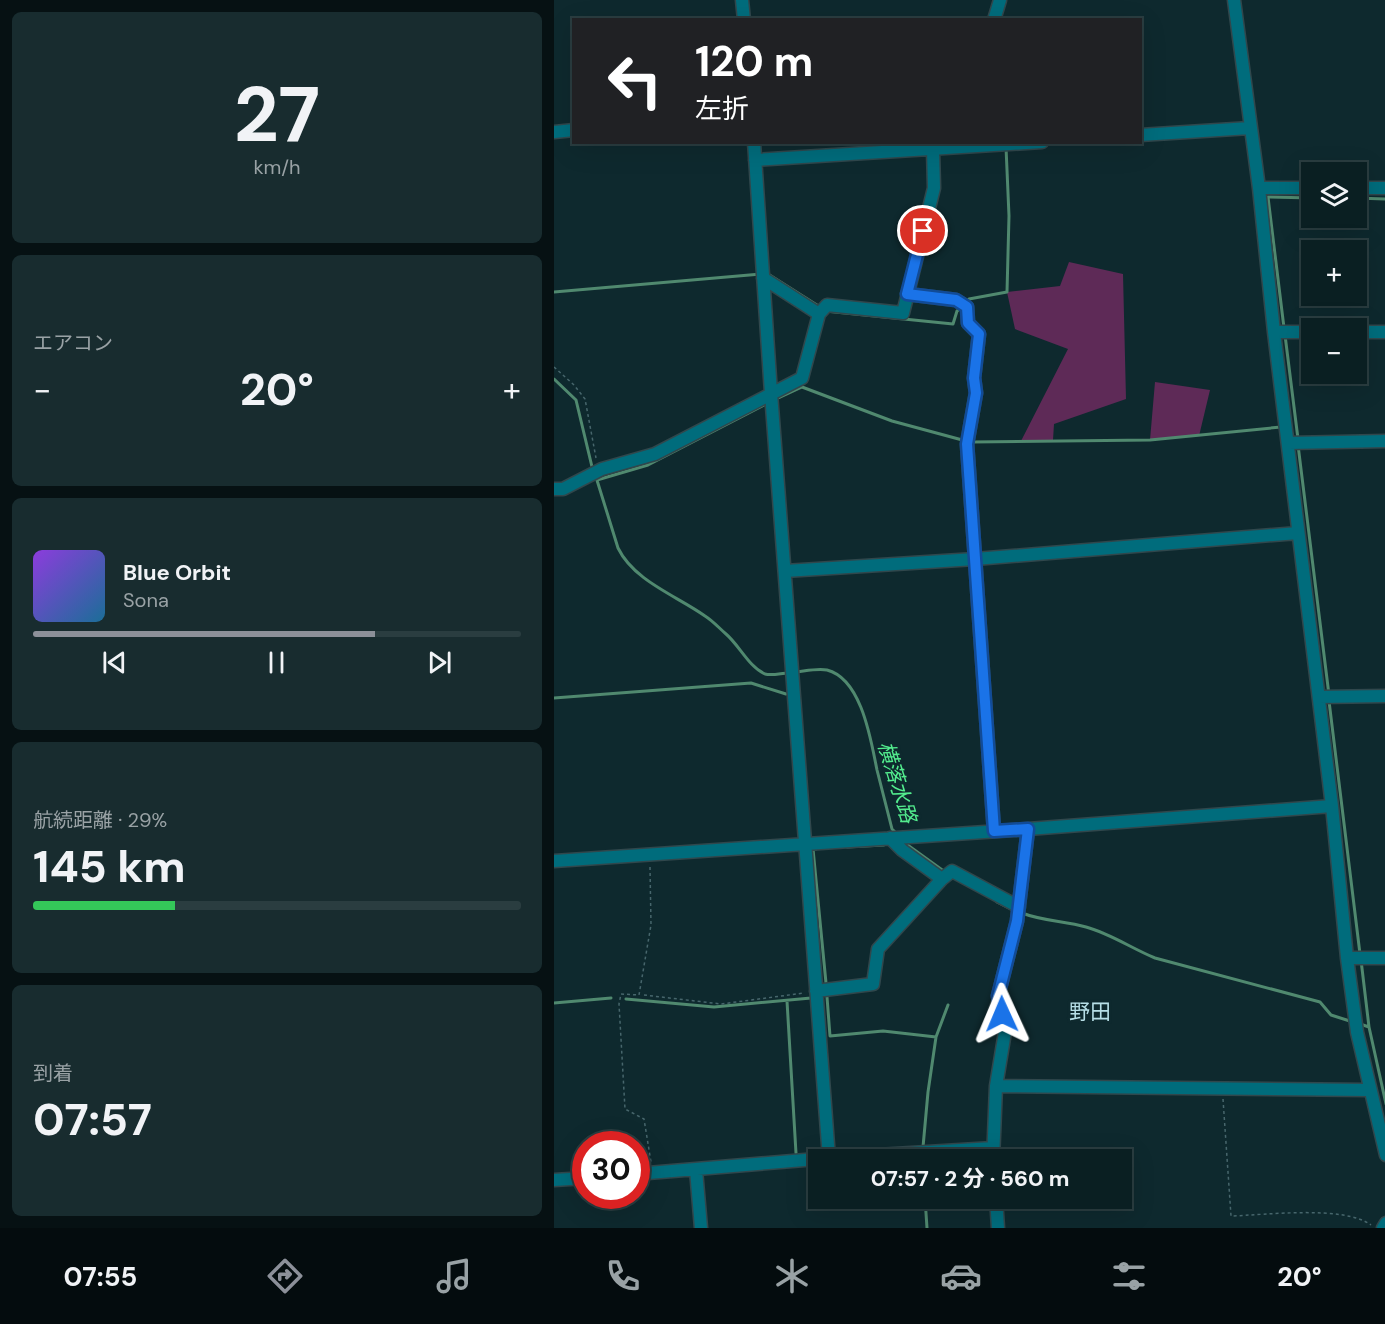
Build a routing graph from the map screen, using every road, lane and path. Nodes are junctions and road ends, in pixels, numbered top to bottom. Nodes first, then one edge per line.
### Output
1 (742, 0) edge
2 (1000, 0) edge
3 (1234, 0) edge
4 (744, 18) edge
5 (995, 18) edge
6 (1250, 128) junction
7 (572, 130) edge
8 (554, 132) edge
9 (1142, 135) edge
10 (754, 144) edge
11 (997, 144) edge
12 (1022, 144) edge
13 (933, 149) junction
14 (755, 160) junction
15 (1259, 188) junction
16 (1301, 188) edge
17 (1367, 188) edge
18 (1385, 188) edge
19 (763, 272) junction
20 (907, 294) junction
21 (819, 314) junction
22 (1274, 332) junction
23 (1301, 332) edge
24 (1367, 332) edge
25 (1385, 332) edge
26 (554, 367) edge
27 (771, 393) junction
28 (1385, 441) edge
29 (1289, 443) junction
30 (602, 469) junction
31 (554, 489) edge
32 (1298, 533) junction
33 (975, 559) junction
34 (785, 571) junction
35 (1385, 696) edge
36 (1319, 697) junction
37 (1332, 806) junction
38 (1028, 829) junction
39 (994, 831) junction
40 (890, 838) junction
41 (806, 843) junction
42 (650, 854) junction
43 (554, 861) edge
44 (947, 875) junction
45 (1019, 907) junction
46 (1347, 958) junction
47 (1385, 958) edge
48 (816, 991) junction
49 (644, 995) dead end
50 (996, 1086) junction
51 (1222, 1089) junction
52 (1369, 1090) junction
53 (828, 1149) edge
54 (993, 1149) edge
55 (1385, 1155) edge
56 (808, 1160) edge
57 (696, 1170) junction
58 (650, 1173) edge
59 (653, 1173) junction
60 (572, 1179) edge
61 (554, 1180) edge
62 (997, 1209) edge
63 (1385, 1223) edge
64 (701, 1228) edge
65 (998, 1228) edge
66 (1374, 1228) edge
67 (1383, 1228) edge

1 - 4 street
2 - 5 street
3 - 6 street
6 - 9 street
6 - 15 street
7 - 8 street
10 - 14 street
11 - 12 street
11 - 13 street
13 - 14 street
13 - 20 street
14 - 19 street
15 - 16 street
15 - 22 street
17 - 18 street
19 - 21 street
19 - 27 street
20 - 21 street
20 - 33 street
21 - 27 street
22 - 23 street
22 - 29 street
24 - 25 street
26 - 30 path
27 - 30 street
27 - 34 street
28 - 29 street
29 - 32 street
30 - 31 street
32 - 33 street
32 - 36 street
33 - 34 street
33 - 39 street
34 - 41 street
35 - 36 street
36 - 37 street
37 - 38 street
37 - 46 street
38 - 39 street
38 - 45 street
39 - 40 street
40 - 41 street
40 - 44 street
41 - 42 street
41 - 48 street
42 - 43 street
42 - 59 path
44 - 45 street
44 - 48 street
45 - 50 street
46 - 47 street
46 - 52 street
48 - 49 path
48 - 53 street
50 - 51 street
50 - 54 street
51 - 52 street
51 - 66 path
52 - 55 street
56 - 57 street
57 - 59 street
57 - 64 street
58 - 59 street
60 - 61 street
62 - 65 street
63 - 67 street

